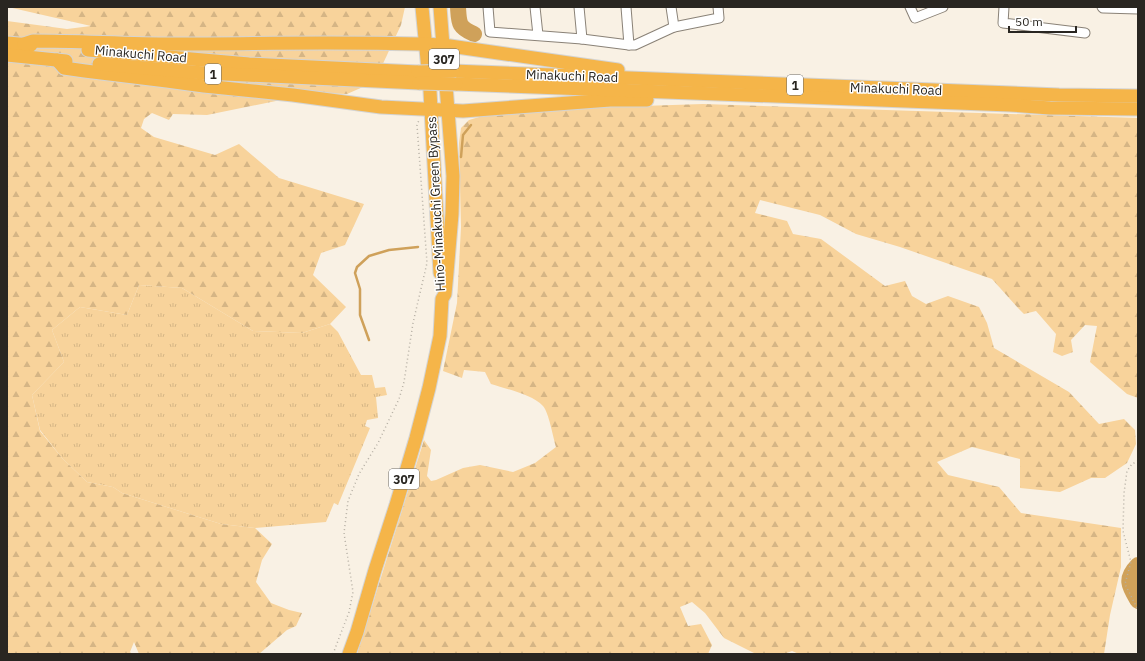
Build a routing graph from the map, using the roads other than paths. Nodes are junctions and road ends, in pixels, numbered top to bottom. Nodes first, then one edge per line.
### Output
1 (422, 7) edge
2 (440, 7) edge
3 (488, 7) edge
4 (535, 7) edge
5 (579, 7) edge
6 (626, 7) edge
7 (672, 7) edge
8 (718, 7) edge
9 (910, 7) edge
10 (943, 7) edge
11 (1004, 7) edge
12 (1102, 7) edge
13 (1138, 9) edge
14 (674, 27) junction
15 (1085, 34) dead end
16 (538, 35) junction
17 (582, 39) junction
18 (7, 43) edge
19 (24, 44) junction
20 (425, 44) junction
21 (443, 45) junction
22 (629, 45) junction
23 (7, 55) edge
24 (58, 60) junction
25 (418, 77) junction
26 (454, 78) junction
27 (678, 80) junction
28 (690, 93) junction
29 (1138, 96) edge
30 (430, 109) junction
31 (1138, 109) edge
32 (447, 110) junction
33 (478, 110) junction
34 (450, 139) junction
35 (442, 299) junction
36 (349, 654) edge

1 - 20 highway, 307
2 - 21 highway, 307
3 - 16 street
4 - 16 street
5 - 17 street
6 - 22 street
7 - 14 street
8 - 14 street
9 - 10 street
11 - 15 street
12 - 13 street
14 - 22 street
16 - 17 street
17 - 22 street
18 - 19 highway, Minakuchi Road / 1
19 - 20 highway, 1
19 - 25 highway, Minakuchi Road / 1
20 - 21 highway, 1
20 - 30 highway, 307
21 - 27 highway, 1
21 - 32 highway, 307
23 - 24 highway, Minakuchi Road / 1
24 - 25 highway, Minakuchi Road / 1
24 - 30 highway, 1
25 - 26 highway, Minakuchi Road / 1, bridge
26 - 27 highway, Minakuchi Road / 1
26 - 28 highway, Minakuchi Road / 1
27 - 29 highway, Minakuchi Road / 1
28 - 31 highway, Minakuchi Road / 1
28 - 33 highway, 1
30 - 32 highway, 1
30 - 35 highway, Hino-Minakuchi Green Bypass / 307
32 - 33 highway, 1
32 - 34 highway, Hino-Minakuchi Green Bypass / 307
33 - 34 highway
34 - 35 highway, Hino-Minakuchi Green Bypass / 307
35 - 36 highway, Hino-Minakuchi Green Bypass / 307

